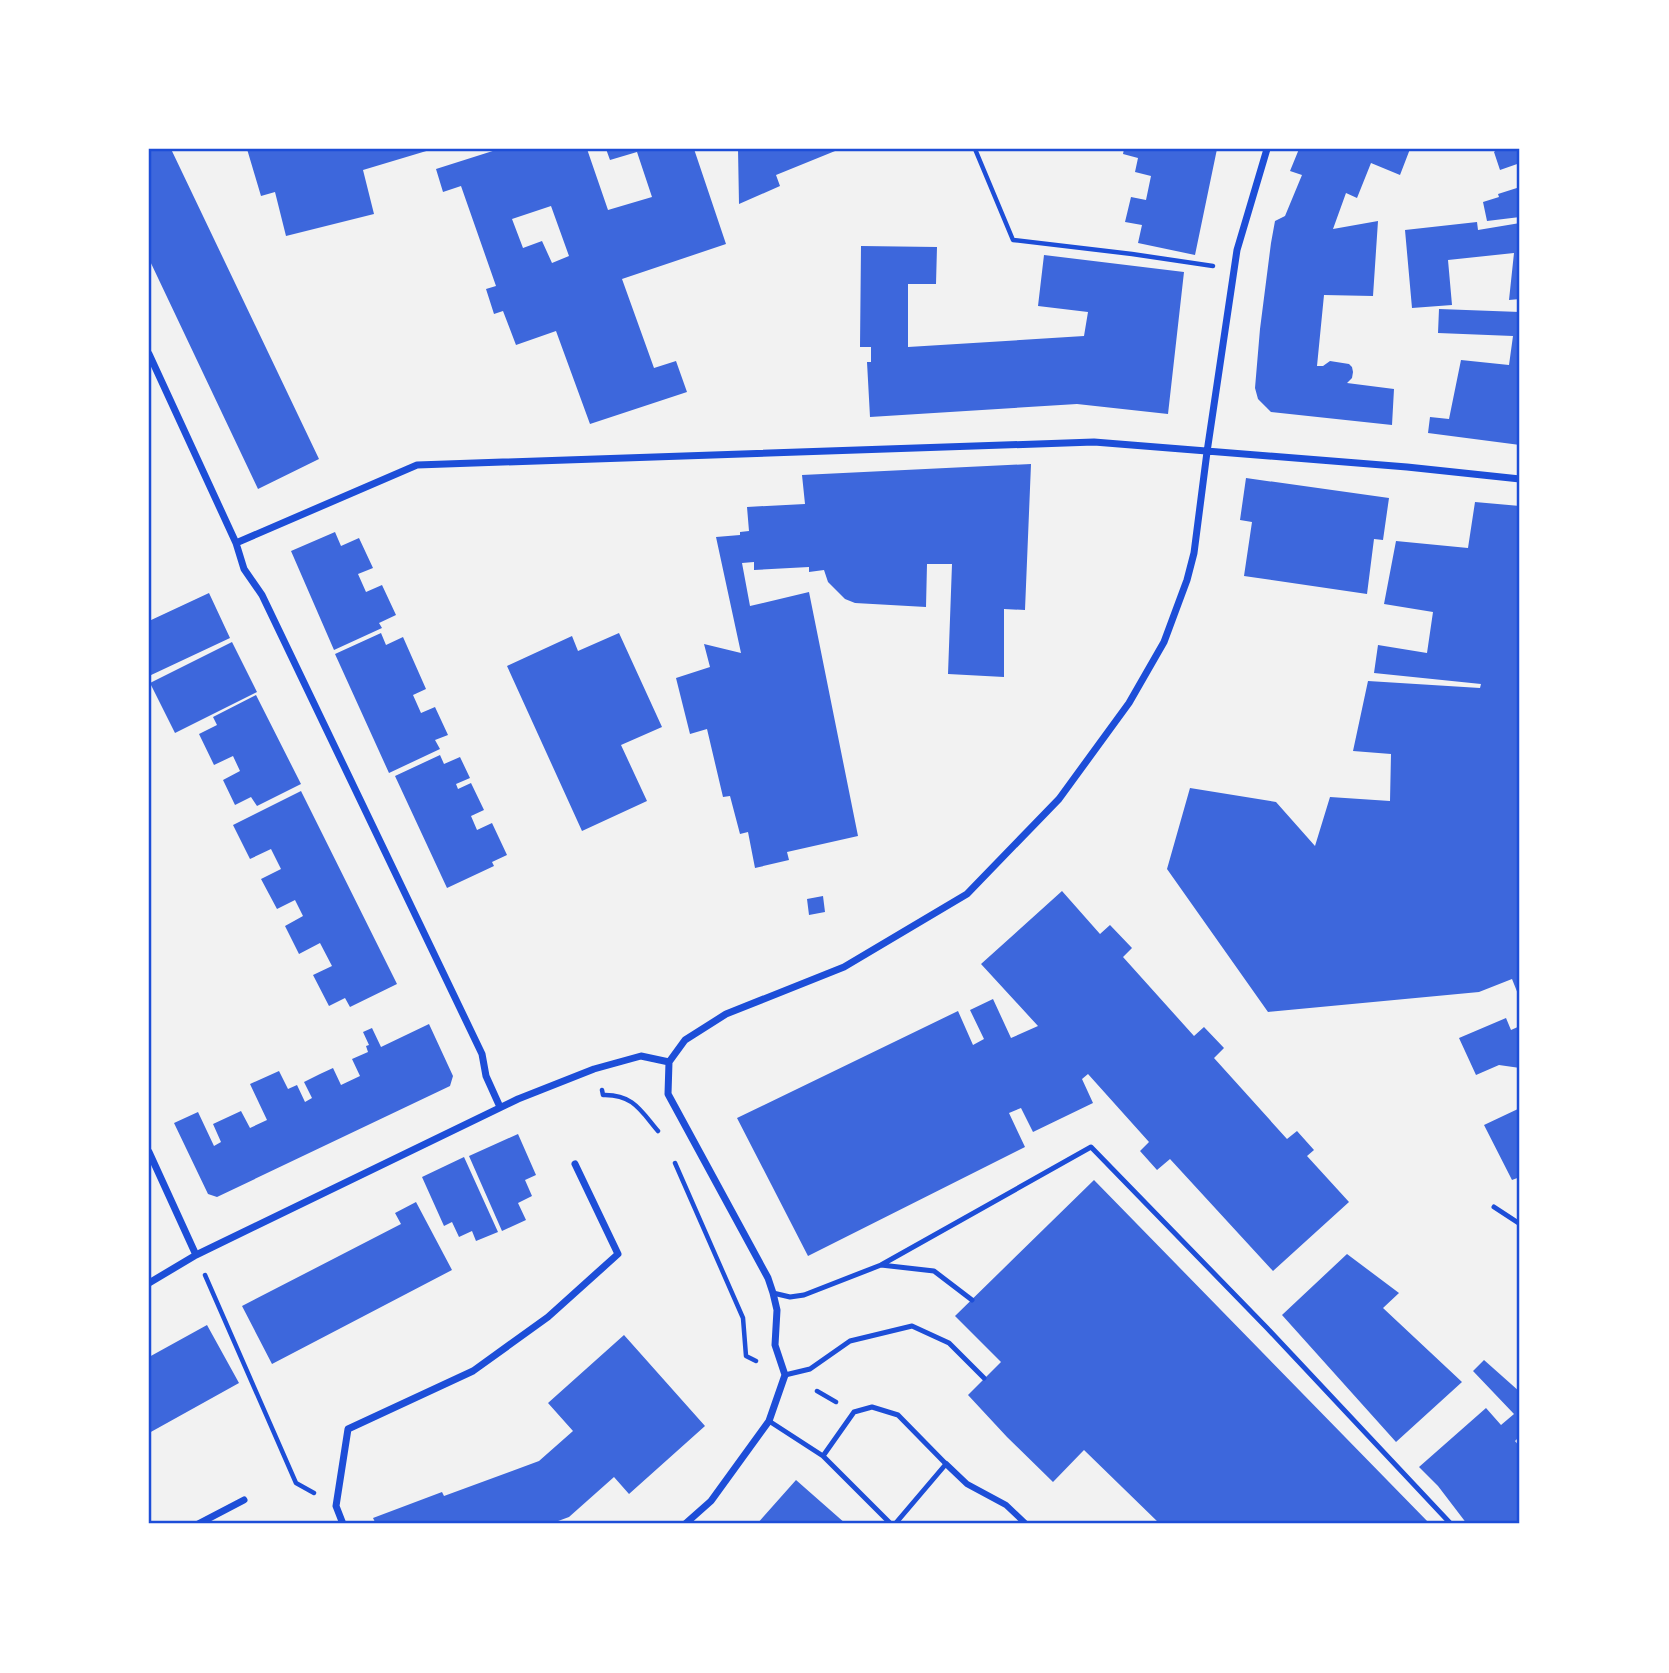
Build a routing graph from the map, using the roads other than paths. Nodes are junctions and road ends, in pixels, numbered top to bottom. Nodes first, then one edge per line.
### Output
1 (1267, 149) edge
2 (149, 354) edge
3 (1207, 452) junction
4 (1520, 479) edge
5 (236, 543) junction
6 (669, 1062) junction
7 (500, 1107) junction
8 (149, 1152) edge
9 (575, 1164) dead end
10 (1494, 1207) dead end
11 (1520, 1224) edge
12 (196, 1255) junction
13 (881, 1265) junction
14 (149, 1283) edge
15 (773, 1293) junction
16 (972, 1300) dead end
17 (785, 1376) junction
18 (984, 1378) dead end
19 (769, 1421) junction
20 (823, 1456) junction
21 (946, 1464) junction
22 (244, 1500) dead end
23 (198, 1524) edge
24 (343, 1524) edge
25 (685, 1524) edge
26 (893, 1524) edge
27 (1026, 1524) edge
28 (1451, 1524) edge

1 - 3 street
2 - 5 street
3 - 4 street
3 - 5 street
3 - 6 street
5 - 7 street
6 - 7 street
6 - 15 street
7 - 12 street
8 - 12 street
9 - 24 street
10 - 11 lane
12 - 14 street
13 - 15 lane
13 - 16 lane
13 - 28 lane
15 - 17 street
17 - 18 lane
17 - 19 street
19 - 20 lane
19 - 25 street
20 - 21 lane
20 - 26 lane
21 - 26 lane
21 - 27 street
22 - 23 street

